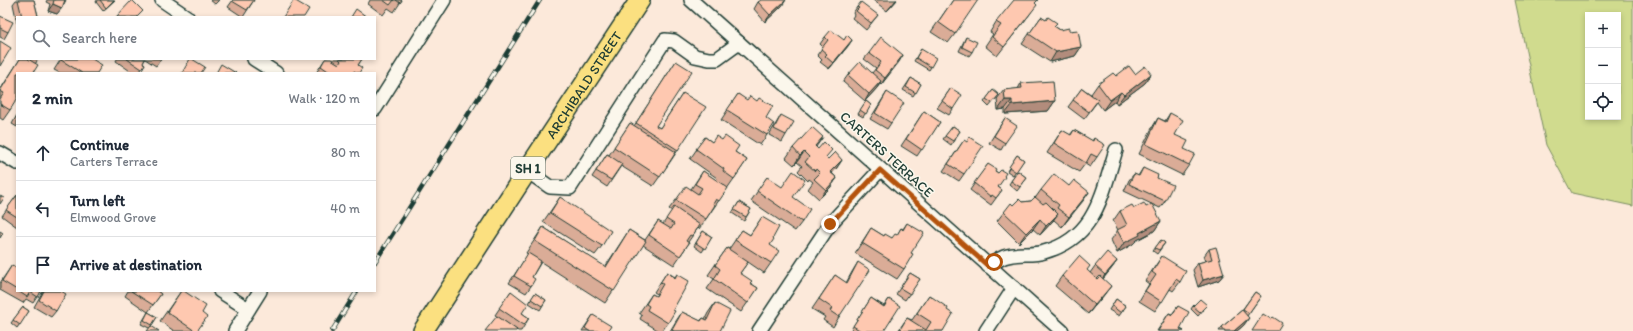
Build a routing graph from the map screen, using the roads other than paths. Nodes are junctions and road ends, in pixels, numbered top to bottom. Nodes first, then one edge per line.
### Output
1 (162, 0) edge
2 (444, 0) edge
3 (640, 0) edge
4 (691, 0) edge
5 (186, 16) edge
6 (739, 43) junction
7 (256, 60) edge
8 (274, 72) edge
9 (376, 108) edge
10 (1116, 150) dead end
11 (0, 152) edge
12 (16, 162) edge
13 (527, 170) junction
14 (880, 170) junction
15 (988, 266) junction
16 (1014, 288) junction
17 (222, 292) edge
18 (259, 292) edge
19 (248, 309) junction
20 (235, 331) edge
21 (423, 331) edge
22 (759, 331) edge
23 (986, 331) edge
24 (1062, 331) edge

1 - 5 street
2 - 9 street
3 - 13 highway, ARCHIBALD STREET / SH 1
4 - 6 street, CARTERS TERRACE
6 - 13 street
6 - 14 street, CARTERS TERRACE
7 - 8 street
10 - 15 street
11 - 12 street
13 - 21 highway, ARCHIBALD STREET / SH 1
14 - 15 street, CARTERS TERRACE
14 - 22 street
15 - 16 street, CARTERS TERRACE
16 - 23 street
16 - 24 street, CARTERS TERRACE
17 - 19 street
18 - 19 street
19 - 20 street

